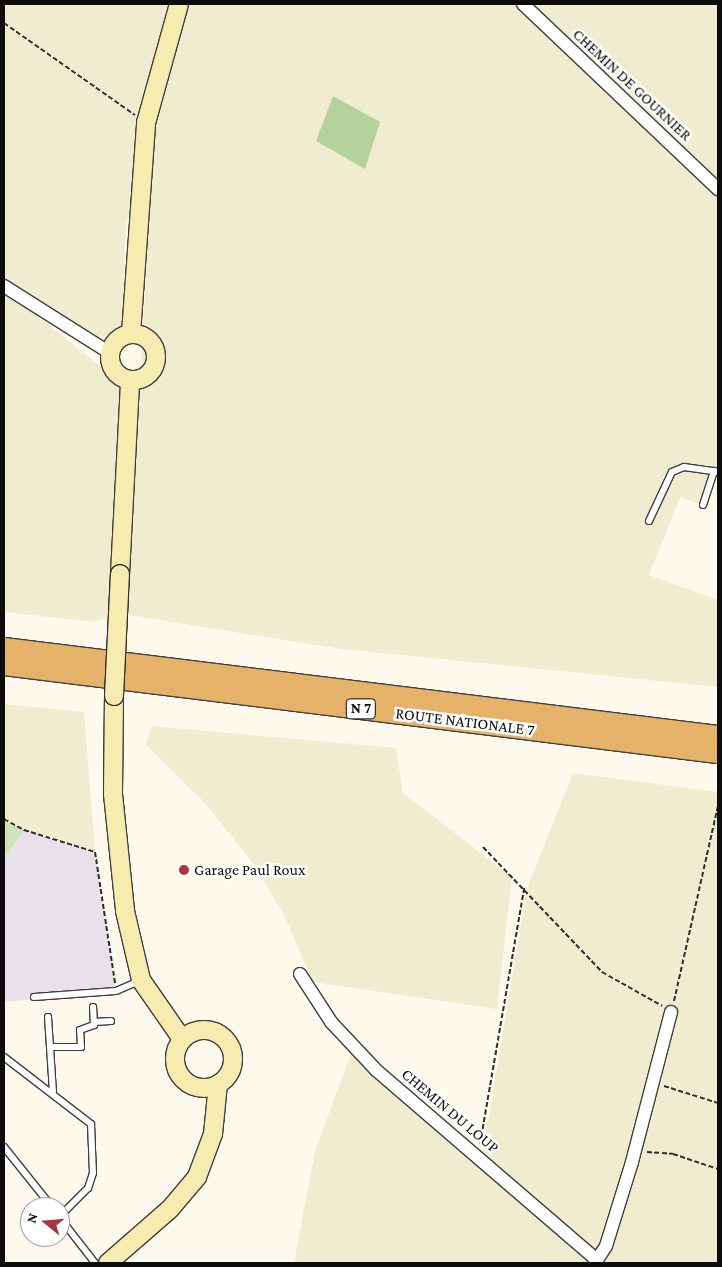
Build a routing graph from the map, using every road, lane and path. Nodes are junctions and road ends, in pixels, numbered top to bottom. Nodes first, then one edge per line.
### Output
1 (179, 4) edge
2 (523, 4) edge
3 (4, 23) edge
4 (146, 123) junction
5 (718, 189) edge
6 (4, 286) edge
7 (131, 334) junction
8 (110, 353) junction
9 (130, 380) junction
10 (716, 471) edge
11 (702, 504) dead end
12 (649, 521) dead end
13 (4, 648) edge
14 (4, 665) edge
15 (718, 736) edge
16 (718, 753) edge
17 (718, 806) edge
18 (4, 819) edge
19 (482, 847) dead end
20 (524, 888) junction
21 (300, 974) dead end
22 (141, 980) junction
23 (116, 991) junction
24 (34, 997) dead end
25 (93, 1007) dead end
26 (671, 1012) junction
27 (48, 1017) dead end
28 (111, 1021) dead end
29 (94, 1022) junction
30 (182, 1039) junction
31 (50, 1047) junction
32 (4, 1057) edge
33 (653, 1082) junction
34 (218, 1084) junction
35 (53, 1092) junction
36 (718, 1103) edge
37 (4, 1147) edge
38 (634, 1153) junction
39 (478, 1156) junction
40 (718, 1169) edge
41 (44, 1197) edge
42 (70, 1207) edge
43 (70, 1230) edge
44 (596, 1261) edge
45 (95, 1263) edge
46 (108, 1263) edge

1 - 4 main road
2 - 5 street, CHEMIN DE GOURNIER
3 - 4 path
4 - 7 main road
6 - 8 street
7 - 8 main road
7 - 9 main road
8 - 9 main road
9 - 22 main road, bridge
10 - 11 lane
10 - 12 lane
13 - 15 highway, ROUTE NATIONALE 7 / N 7
14 - 16 highway, ROUTE NATIONALE 7 / N 7
17 - 26 path
18 - 23 path
19 - 20 path
20 - 26 path
20 - 39 path
21 - 39 street, CHEMIN DU LOUP
22 - 23 lane
22 - 30 main road
23 - 24 lane
25 - 29 lane
26 - 33 street
27 - 31 lane
28 - 29 lane
29 - 31 lane
30 - 34 main road
30 - 34 main road
31 - 35 lane
32 - 35 lane
33 - 36 path
33 - 38 street
34 - 46 main road
35 - 42 lane
37 - 41 lane
38 - 40 path
38 - 44 street
39 - 44 street, CHEMIN DU LOUP
43 - 45 lane

